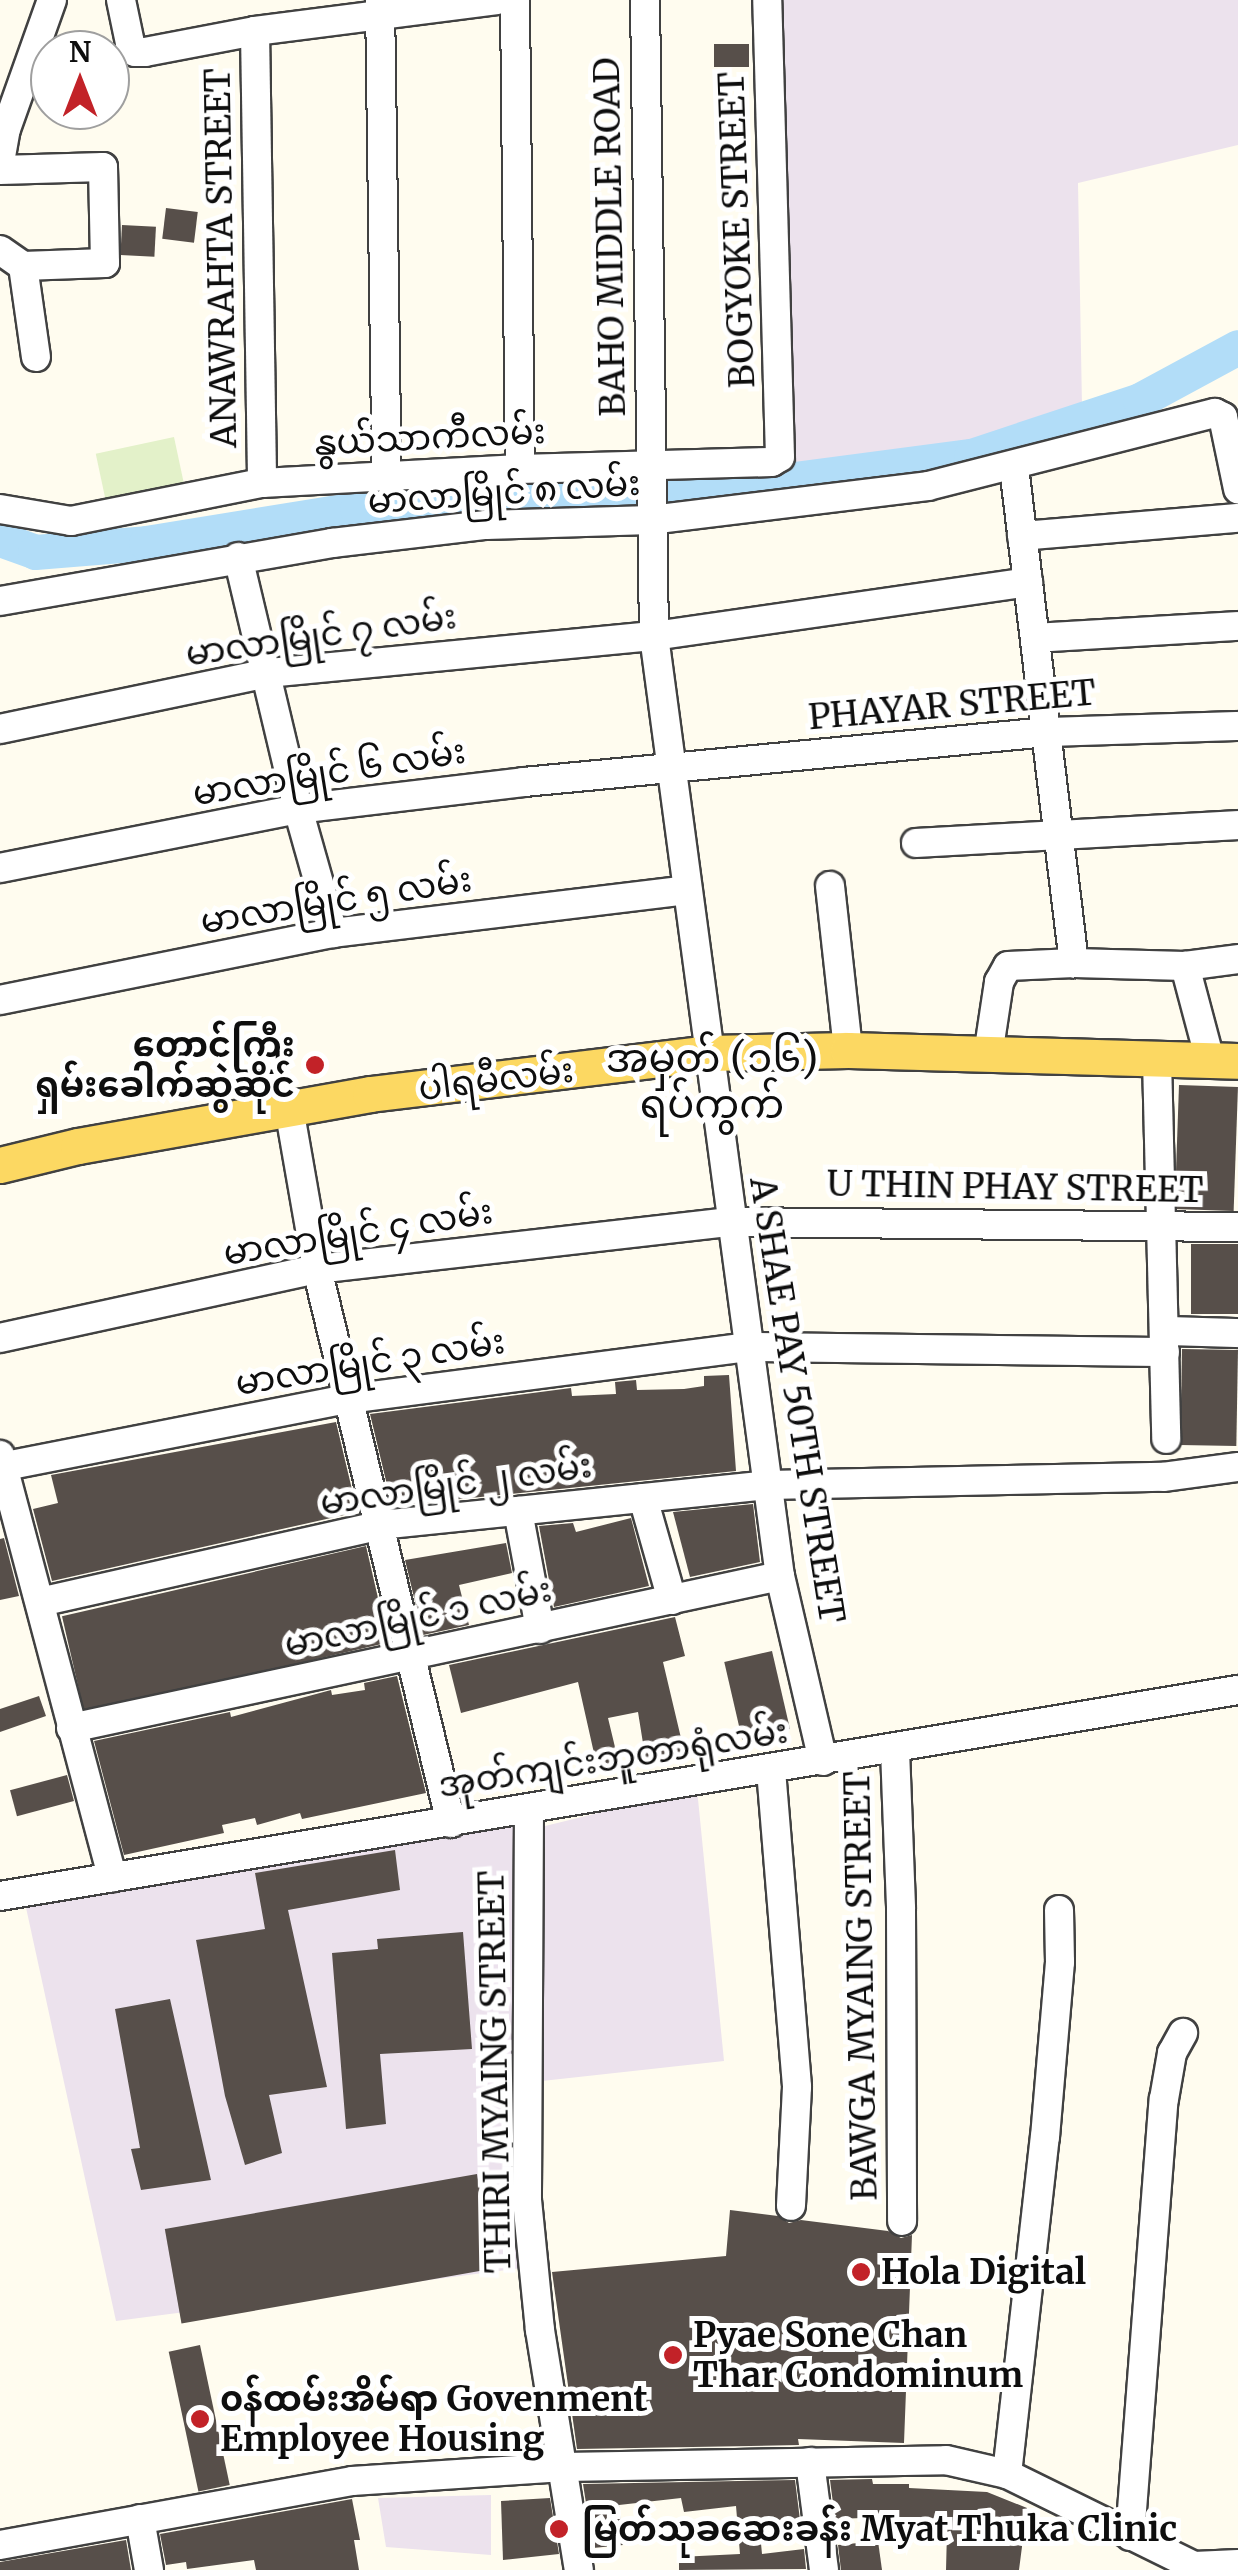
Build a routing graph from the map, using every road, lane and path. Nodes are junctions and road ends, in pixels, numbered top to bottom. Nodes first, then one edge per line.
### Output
1 (52, 0) edge
2 (121, 0) edge
3 (496, 0) edge
4 (514, 0) edge
5 (645, 0) edge
6 (767, 0) edge
7 (382, 6) edge
8 (255, 31) junction
9 (0, 162) edge
10 (0, 170) edge
11 (11, 258) edge
12 (36, 357) dead end
13 (780, 457) joint
14 (1014, 467) junction
15 (520, 468) junction
16 (650, 468) junction
17 (387, 478) junction
18 (262, 483) junction
19 (1238, 489) edge
20 (0, 509) edge
21 (651, 516) junction
22 (1238, 518) edge
23 (1022, 536) junction
24 (238, 557) junction
25 (1028, 582) junction
26 (0, 601) edge
27 (1238, 626) edge
28 (654, 636) junction
29 (1035, 638) junction
30 (268, 673) junction
31 (1238, 726) edge
32 (0, 729) edge
33 (1046, 732) junction
34 (672, 767) junction
35 (298, 810) junction
36 (1238, 825) edge
37 (1059, 835) junction
38 (916, 843) dead end
39 (0, 868) edge
40 (830, 886) dead end
41 (687, 890) junction
42 (333, 933) junction
43 (1238, 959) edge
44 (1074, 962) junction
45 (1185, 966) junction
46 (0, 1000) edge
47 (848, 1050) junction
48 (709, 1052) junction
49 (988, 1055) junction
50 (1157, 1060) junction
51 (1224, 1061) edge
52 (289, 1108) junction
53 (0, 1165) edge
54 (731, 1222) junction
55 (1162, 1225) junction
56 (1238, 1227) edge
57 (318, 1270) junction
58 (1238, 1334) edge
59 (0, 1338) edge
60 (1165, 1342) junction
61 (751, 1347) junction
62 (348, 1398) junction
63 (1166, 1439) dead end
64 (1, 1463) edge
65 (1238, 1468) edge
66 (768, 1485) junction
67 (643, 1498) junction
68 (518, 1511) junction
69 (381, 1525) junction
70 (780, 1576) junction
71 (672, 1600) junction
72 (40, 1602) junction
73 (540, 1629) junction
74 (413, 1656) junction
75 (1238, 1690) edge
76 (71, 1728) junction
77 (895, 1750) junction
78 (824, 1761) junction
79 (771, 1770) junction
80 (529, 1810) junction
81 (451, 1823) junction
82 (112, 1877) junction
83 (0, 1896) edge
84 (1058, 1910) dead end
85 (1182, 2033) dead end
86 (791, 2206) dead end
87 (902, 2222) dead end
88 (810, 2462) junction
89 (564, 2467) junction
90 (1007, 2474) junction
91 (140, 2518) junction
92 (1130, 2536) junction
93 (0, 2546) edge
94 (1238, 2564) edge
95 (150, 2570) edge
96 (579, 2570) edge
97 (824, 2570) edge

1 - 9 street
2 - 8 street
3 - 7 street
4 - 15 street
5 - 16 street, BAHO MIDDLE ROAD
6 - 13 street, BOGYOKE STREET
7 - 8 street
7 - 17 street
8 - 18 street, ANAWRAHTA STREET
10 - 11 street
11 - 12 street
13 - 16 street, နွယ်သာကီလမ်း
14 - 19 street, မာလာမြိုင် ၈ လမ်း
14 - 21 street, မာလာမြိုင် ၈ လမ်း
14 - 23 street
15 - 16 street, နွယ်သာကီလမ်း
15 - 17 street, နွယ်သာကီလမ်း
16 - 21 street, BAHO MIDDLE ROAD
17 - 18 street, နွယ်သာကီလမ်း
18 - 20 street, နွယ်သာကီလမ်း
21 - 24 street, မာလာမြိုင် ၈ လမ်း
21 - 28 street, A SHAE PAY 50TH STREET
22 - 23 street
23 - 25 street
24 - 26 street, မာလာမြိုင် ၈ လမ်း
24 - 30 street
25 - 28 street, မာလာမြိုင် ၇ လမ်း
25 - 29 street
27 - 29 street
28 - 30 street, မာလာမြိုင် ၇ လမ်း
28 - 34 street, A SHAE PAY 50TH STREET
29 - 33 street
30 - 32 street, မာလာမြိုင် ၇ လမ်း
30 - 35 street
31 - 33 street, PHAYAR STREET
33 - 34 street, PHAYAR STREET
33 - 37 street
34 - 35 street, မာလာမြိုင် ၆ လမ်း
34 - 41 street, A SHAE PAY 50TH STREET
35 - 39 street, မာလာမြိုင် ၆ လမ်း
35 - 42 street
36 - 37 street
37 - 38 street
37 - 44 street
40 - 47 street
41 - 42 street, မာလာမြိုင် ၅ လမ်း
41 - 48 street, A SHAE PAY 50TH STREET
42 - 46 street, မာလာမြိုင် ၅ လမ်း
43 - 45 street
44 - 45 street
44 - 49 street
45 - 51 street
47 - 48 main road, ပါရမီလမ်း
47 - 49 main road, ပါရမီလမ်း
48 - 52 main road, ပါရမီလမ်း
48 - 54 street, A SHAE PAY 50TH STREET
49 - 50 main road, ပါရမီလမ်း
50 - 51 main road, ပါရမီလမ်း
50 - 55 street
52 - 53 main road, ပါရမီလမ်း
52 - 57 street
54 - 55 street, U THIN PHAY STREET
54 - 57 street, မာလာမြိုင် ၄ လမ်း
54 - 61 street, A SHAE PAY 50TH STREET
55 - 56 street, U THIN PHAY STREET
55 - 60 street
57 - 59 street, မာလာမြိုင် ၄ လမ်း
57 - 62 street
58 - 60 street, မာလာမြိုင် ၃ လမ်း
60 - 61 street, မာလာမြိုင် ၃ လမ်း
60 - 63 street
61 - 62 street, မာလာမြိုင် ၃ လမ်း
61 - 66 street, A SHAE PAY 50TH STREET
62 - 64 street, မာလာမြိုင် ၃ လမ်း
62 - 69 street
64 - 72 street
65 - 66 street, မာလာမြိုင် ၂ လမ်း
66 - 67 street, မာလာမြိုင် ၂ လမ်း
66 - 70 street, A SHAE PAY 50TH STREET
67 - 68 street, မာလာမြိုင် ၂ လမ်း
67 - 71 street
68 - 69 street, မာလာမြိုင် ၂ လမ်း
68 - 73 street
69 - 72 street, မာလာမြိုင် ၂ လမ်း
69 - 74 street
70 - 71 street, မာလာမြိုင် ၁ လမ်း
70 - 78 street, A SHAE PAY 50TH STREET
71 - 73 street, မာလာမြိုင် ၁ လမ်း
72 - 76 street
73 - 74 street, မာလာမြိုင် ၁ လမ်း
74 - 76 street, မာလာမြိုင် ၁ လမ်း
74 - 81 street
75 - 77 street, အုတ်ကျင်းဘူတာရုံလမ်း
76 - 82 street
77 - 78 street, အုတ်ကျင်းဘူတာရုံလမ်း
77 - 87 street, BAWGA MYAING STREET
78 - 79 street, အုတ်ကျင်းဘူတာရုံလမ်း
79 - 80 street, အုတ်ကျင်းဘူတာရုံလမ်း
79 - 86 street
80 - 81 street, အုတ်ကျင်းဘူတာရုံလမ်း
80 - 89 street, THIRI MYAING STREET
81 - 82 street, အုတ်ကျင်းဘူတာရုံလမ်း
82 - 83 street, အုတ်ကျင်းဘူတာရုံလမ်း
84 - 90 street
85 - 92 street
88 - 89 street
88 - 90 street
88 - 97 street
89 - 91 street
89 - 96 street, THIRI MYAING STREET
90 - 92 street
91 - 93 street
91 - 95 street
92 - 94 street

